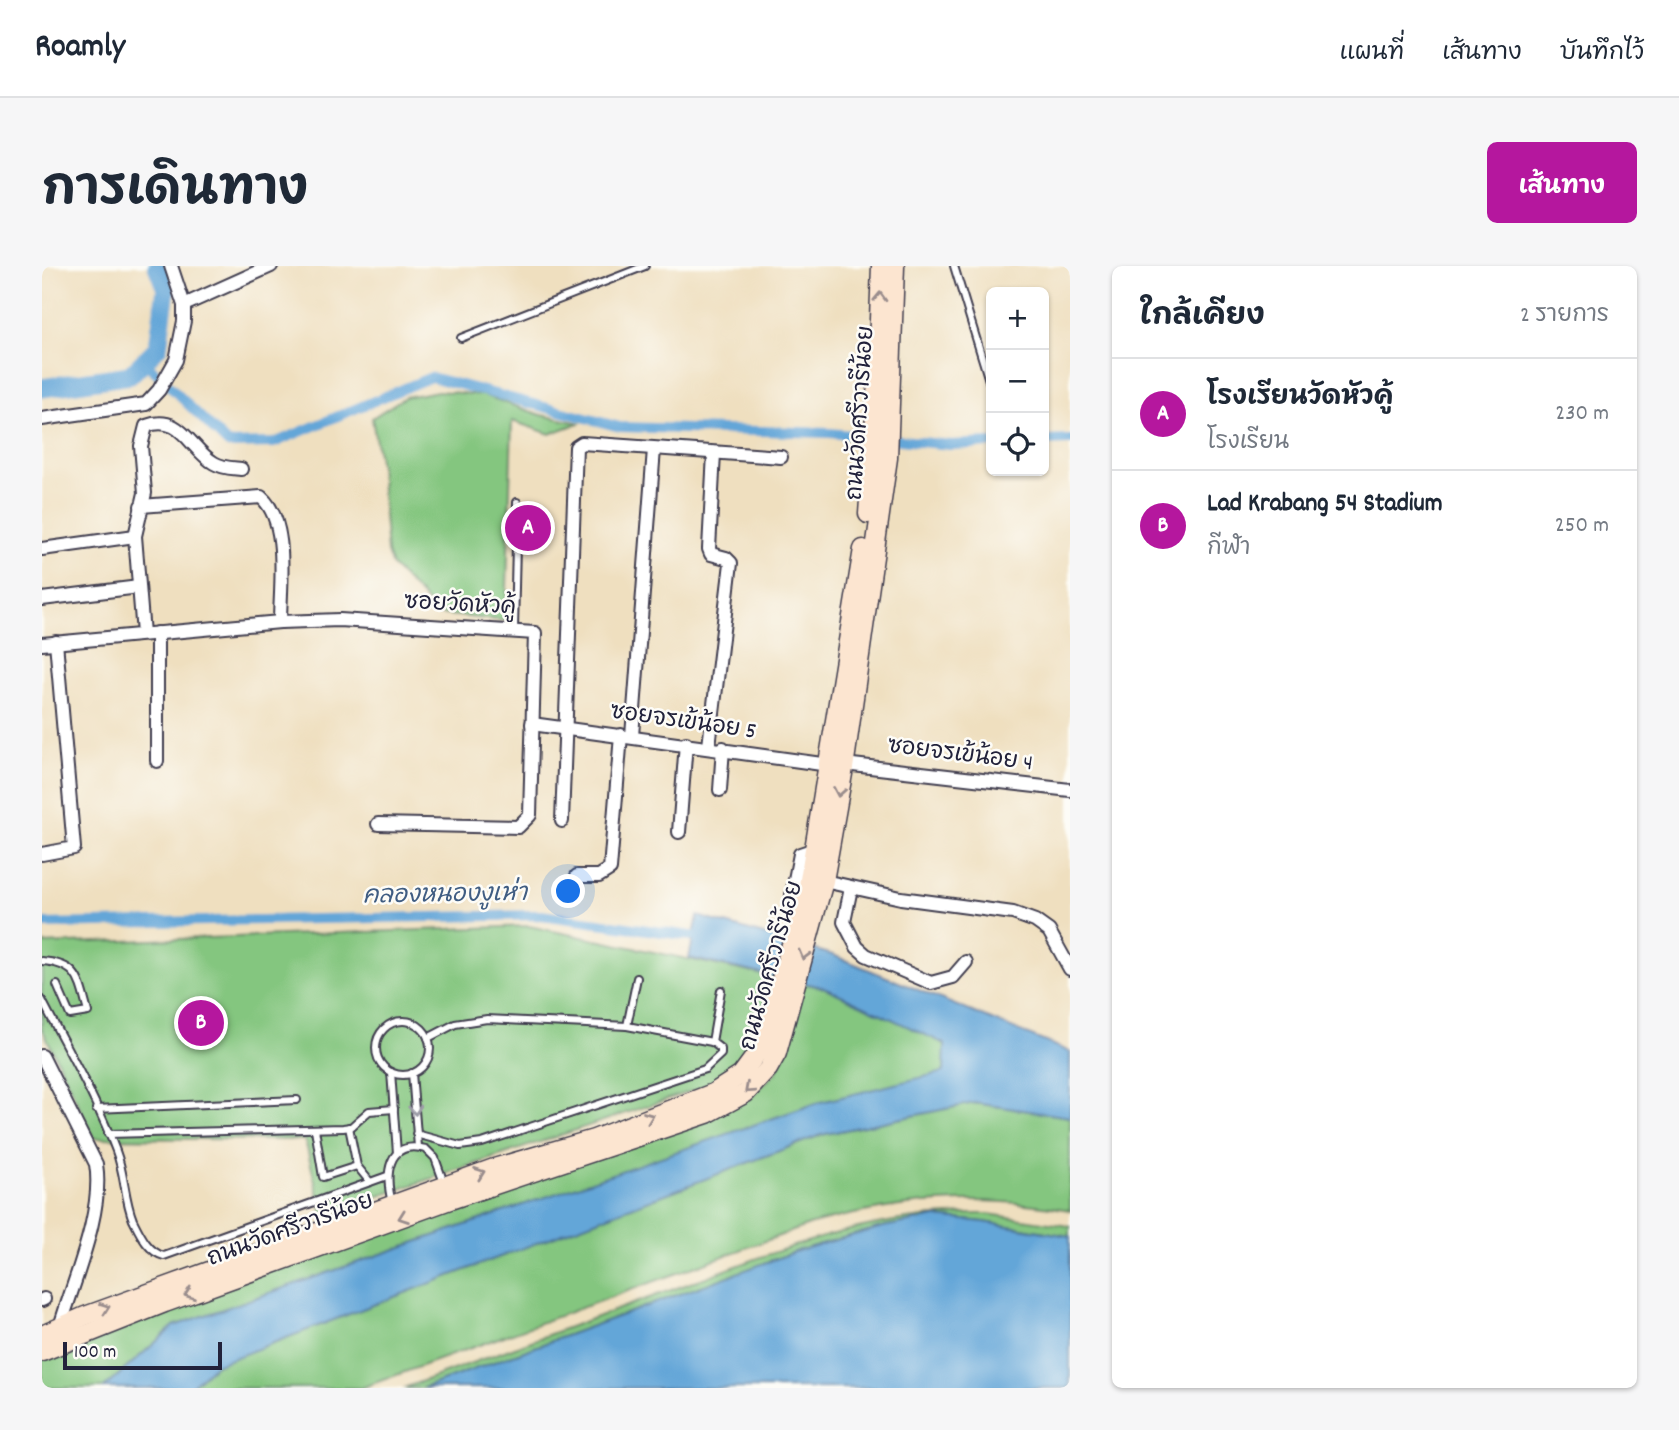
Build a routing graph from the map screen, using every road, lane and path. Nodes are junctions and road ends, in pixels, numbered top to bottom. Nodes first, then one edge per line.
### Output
1 (171, 266) edge
2 (271, 266) edge
3 (645, 266) edge
4 (880, 266) edge
5 (895, 266) edge
6 (954, 266) edge
7 (184, 306) junction
8 (461, 338) dead end
9 (986, 371) edge
10 (42, 419) edge
11 (654, 450) junction
12 (714, 453) junction
13 (780, 457) dead end
14 (880, 459) junction
15 (241, 470) dead end
16 (517, 502) dead end
17 (141, 506) junction
18 (135, 536) junction
19 (42, 549) edge
20 (139, 587) junction
21 (42, 599) edge
22 (280, 622) junction
23 (513, 630) junction
24 (157, 633) junction
25 (142, 634) junction
26 (56, 642) junction
27 (42, 644) edge
28 (532, 724) junction
29 (565, 728) junction
30 (626, 736) junction
31 (686, 743) junction
32 (709, 746) junction
33 (723, 748) junction
34 (157, 761) dead end
35 (836, 764) junction
36 (720, 790) dead end
37 (1070, 790) edge
38 (562, 821) dead end
39 (378, 824) dead end
40 (679, 832) dead end
41 (42, 854) edge
42 (577, 876) dead end
43 (811, 888) junction
44 (850, 888) junction
45 (42, 961) edge
46 (966, 962) dead end
47 (1070, 969) edge
48 (637, 978) dead end
49 (57, 985) dead end
50 (721, 990) dead end
51 (42, 1000) edge
52 (45, 1013) edge
53 (627, 1026) junction
54 (776, 1028) junction
55 (428, 1038) junction
56 (712, 1042) junction
57 (42, 1056) edge
58 (391, 1072) junction
59 (412, 1073) junction
60 (297, 1100) dead end
61 (96, 1109) junction
62 (394, 1109) junction
63 (349, 1127) junction
64 (315, 1129) junction
65 (416, 1134) junction
66 (108, 1135) junction
67 (418, 1147) junction
68 (397, 1153) junction
69 (357, 1166) junction
70 (387, 1176) junction
71 (370, 1182) junction
72 (445, 1186) junction
73 (392, 1205) junction
74 (60, 1327) junction
75 (42, 1335) edge
76 (42, 1352) edge

1 - 7 street
2 - 7 street
3 - 8 lane
14 -> 4 main road, ถนนวัดศรีวารีน้อย
5 - 14 main road, ถนนวัดศรีวารีน้อย
6 - 9 lane
7 - 10 street
11 - 12 street
11 - 29 street
11 - 30 street
12 - 13 street
12 - 32 street
14 - 35 main road, ถนนวัดศรีวารีน้อย
15 - 17 street
16 - 23 lane
17 - 18 street
17 - 22 street
18 - 19 street
18 - 20 street
20 - 21 street
20 - 25 street
22 - 23 street, ซอยวัดหัวคู้
22 - 24 street, ซอยวัดหัวคู้
23 - 28 street, ซอยวัดหัวคู้
24 - 25 street, ซอยวัดหัวคู้
24 - 34 street
25 - 26 street, ซอยวัดหัวคู้
26 - 27 street, ซอยวัดหัวคู้
26 - 41 street
28 - 29 street, ซอยจรเข้น้อย 5
28 - 39 street, ซอยวัดหัวคู้
29 - 30 street, ซอยจรเข้น้อย 5
29 - 38 street
30 - 31 street, ซอยจรเข้น้อย 5
30 - 42 street
31 - 32 street, ซอยจรเข้น้อย 5
31 - 40 street
32 - 33 street, ซอยจรเข้น้อย 5
33 - 35 street, ซอยจรเข้น้อย 5
33 - 36 street
35 - 37 street, ซอยจรเข้น้อย 4
35 -> 43 main road, ถนนวัดศรีวารีน้อย
35 - 43 main road, ถนนวัดศรีวารีน้อย
43 - 44 street
43 - 54 main road, ถนนวัดศรีวารีน้อย
44 - 46 street
44 - 47 street
45 - 49 lane
48 - 53 lane
50 - 56 lane
51 - 52 lane
52 - 61 lane
53 - 55 lane
53 - 56 lane
72 -> 54 main road, ถนนวัดศรีวารีน้อย
54 -> 76 main road, ถนนวัดศรีวารีน้อย
55 - 58 lane
55 - 59 lane
56 - 65 lane
57 - 74 street
58 - 59 lane
58 - 62 lane
59 -> 65 lane
60 - 61 lane
61 - 66 lane
62 - 63 lane
62 - 68 lane
63 - 64 lane
63 - 69 lane
64 - 66 lane
64 - 69 lane
65 - 67 lane
66 - 71 lane
67 - 68 lane
67 - 72 lane
68 - 70 lane
69 - 71 lane
70 - 71 lane
70 - 73 lane
72 - 73 main road, ถนนวัดศรีวารีน้อย
74 -> 73 main road, ถนนวัดศรีวารีน้อย
74 - 75 main road, ถนนวัดศรีวารีน้อย

